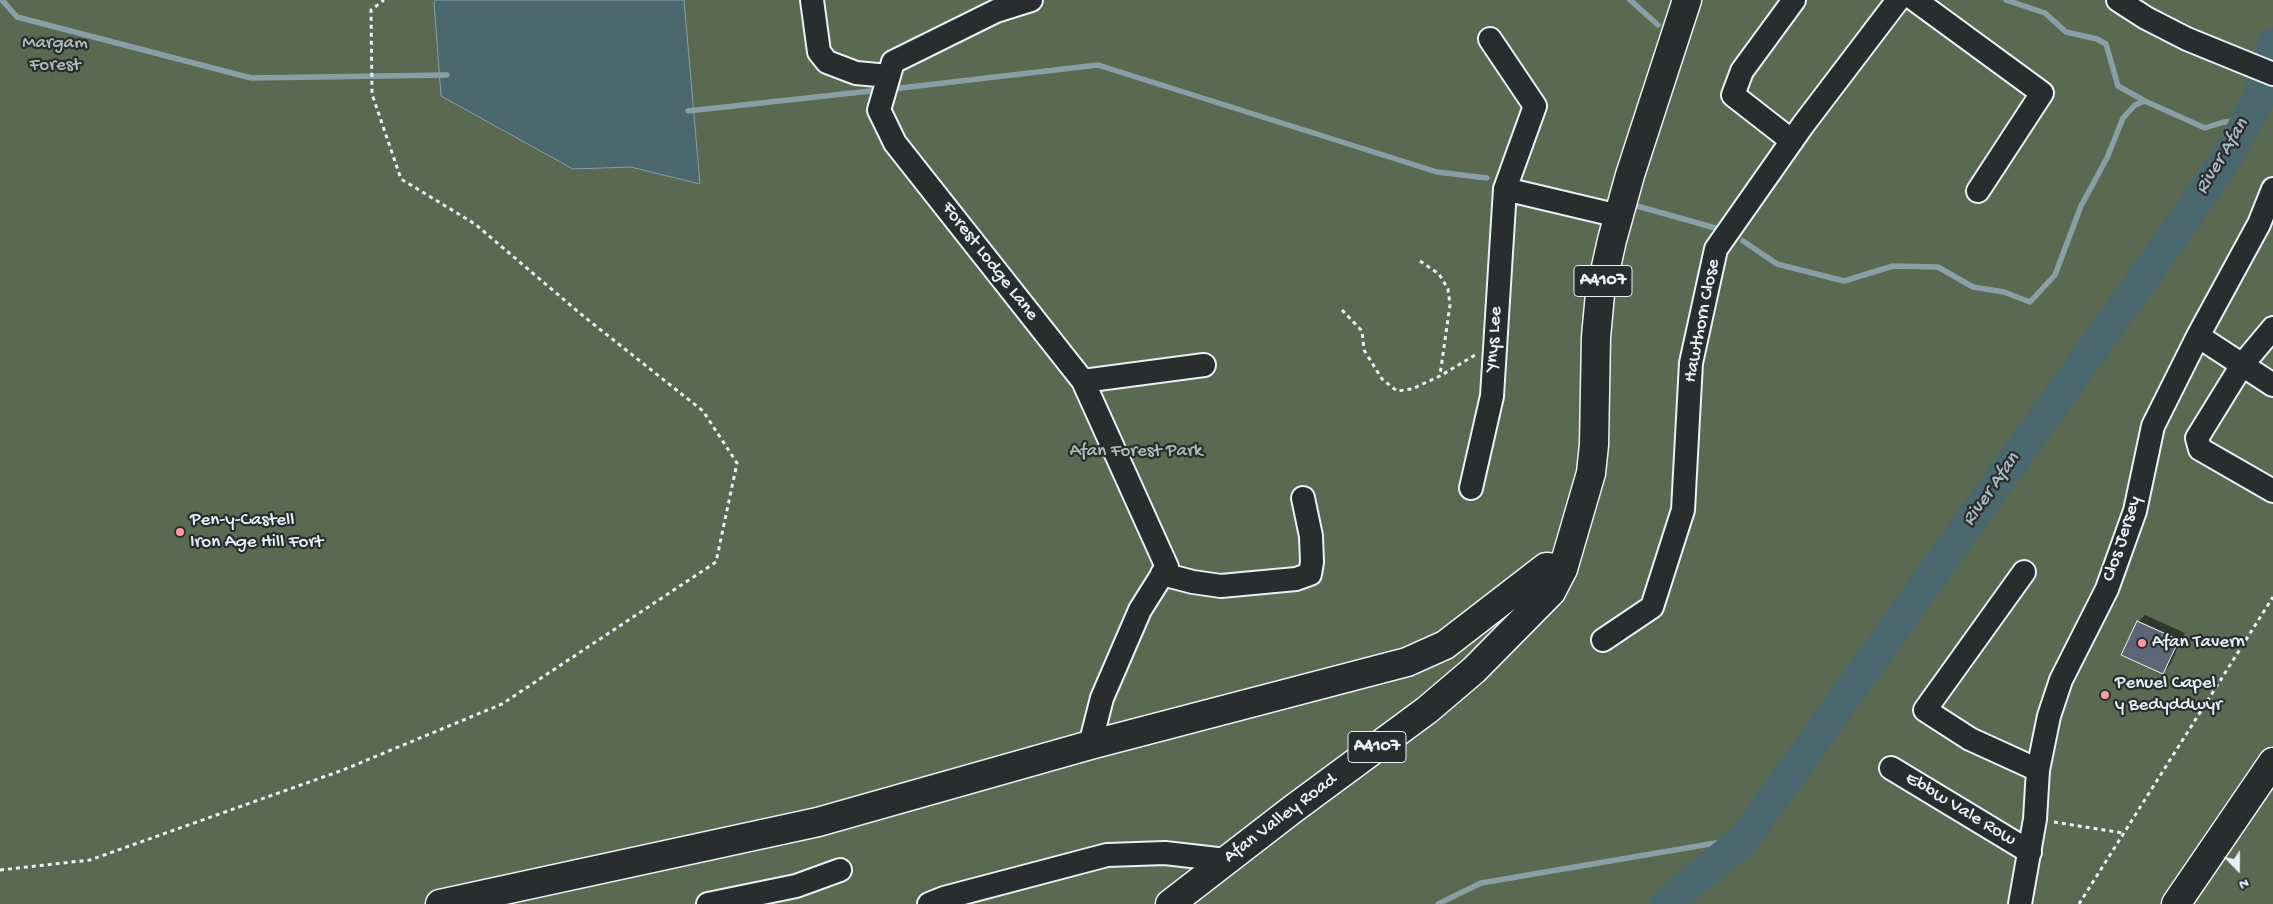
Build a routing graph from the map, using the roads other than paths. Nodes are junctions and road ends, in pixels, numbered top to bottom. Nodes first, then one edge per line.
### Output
1 (812, 0) edge
2 (1031, 0) edge
3 (1687, 0) edge
4 (1794, 0) edge
5 (1898, 0) edge
6 (1916, 0) edge
7 (2118, 0) edge
8 (1490, 39) dead end
9 (2273, 74) edge
10 (886, 85) junction
11 (1792, 141) junction
12 (1505, 189) junction
13 (2273, 189) edge
14 (1978, 191) dead end
15 (1618, 216) junction
16 (2266, 227) edge
17 (2273, 328) edge
18 (2198, 336) junction
19 (2242, 364) junction
20 (1204, 365) dead end
21 (1083, 381) junction
22 (2273, 385) edge
23 (1471, 488) dead end
24 (2273, 491) edge
25 (1303, 498) dead end
26 (1563, 569) junction
27 (2024, 572) dead end
28 (1162, 574) junction
29 (1602, 640) dead end
30 (1090, 744) junction
31 (2273, 762) edge
32 (1891, 768) dead end
33 (2038, 770) junction
34 (2030, 852) junction
35 (1226, 860) junction
36 (840, 870) dead end
37 (440, 904) edge
38 (708, 904) edge
39 (929, 904) edge
40 (1170, 904) edge
41 (2020, 904) edge
42 (2176, 904) edge

1 - 10 street
2 - 10 street
3 - 15 main road, A4107
4 - 11 street
5 - 11 street, Hawthorn Close
6 - 14 street
7 - 9 street
8 - 12 street, Ynys Lee
10 - 21 street, Forest Lodge Lane
11 - 29 street, Hawthorn Close
12 - 15 street
12 - 23 street, Ynys Lee
13 - 16 street, Clos Jersey
15 - 26 main road, A4107
16 - 18 street, Clos Jersey
17 - 19 street
18 - 19 street
18 - 33 street, Clos Jersey
19 - 22 street
19 - 24 street
20 - 21 street
21 - 28 street, Forest Lodge Lane
25 - 28 street
26 - 30 main road
26 - 35 main road, Afan Valley Road / A4107
27 - 33 street
28 - 30 street
30 - 37 main road
31 - 42 main road
32 - 34 street, Ebbw Vale Row
33 - 34 street, Clos Jersey
34 - 41 street, Clos Jersey
35 - 39 street
35 - 40 main road, Afan Valley Road / A4107
36 - 38 street

